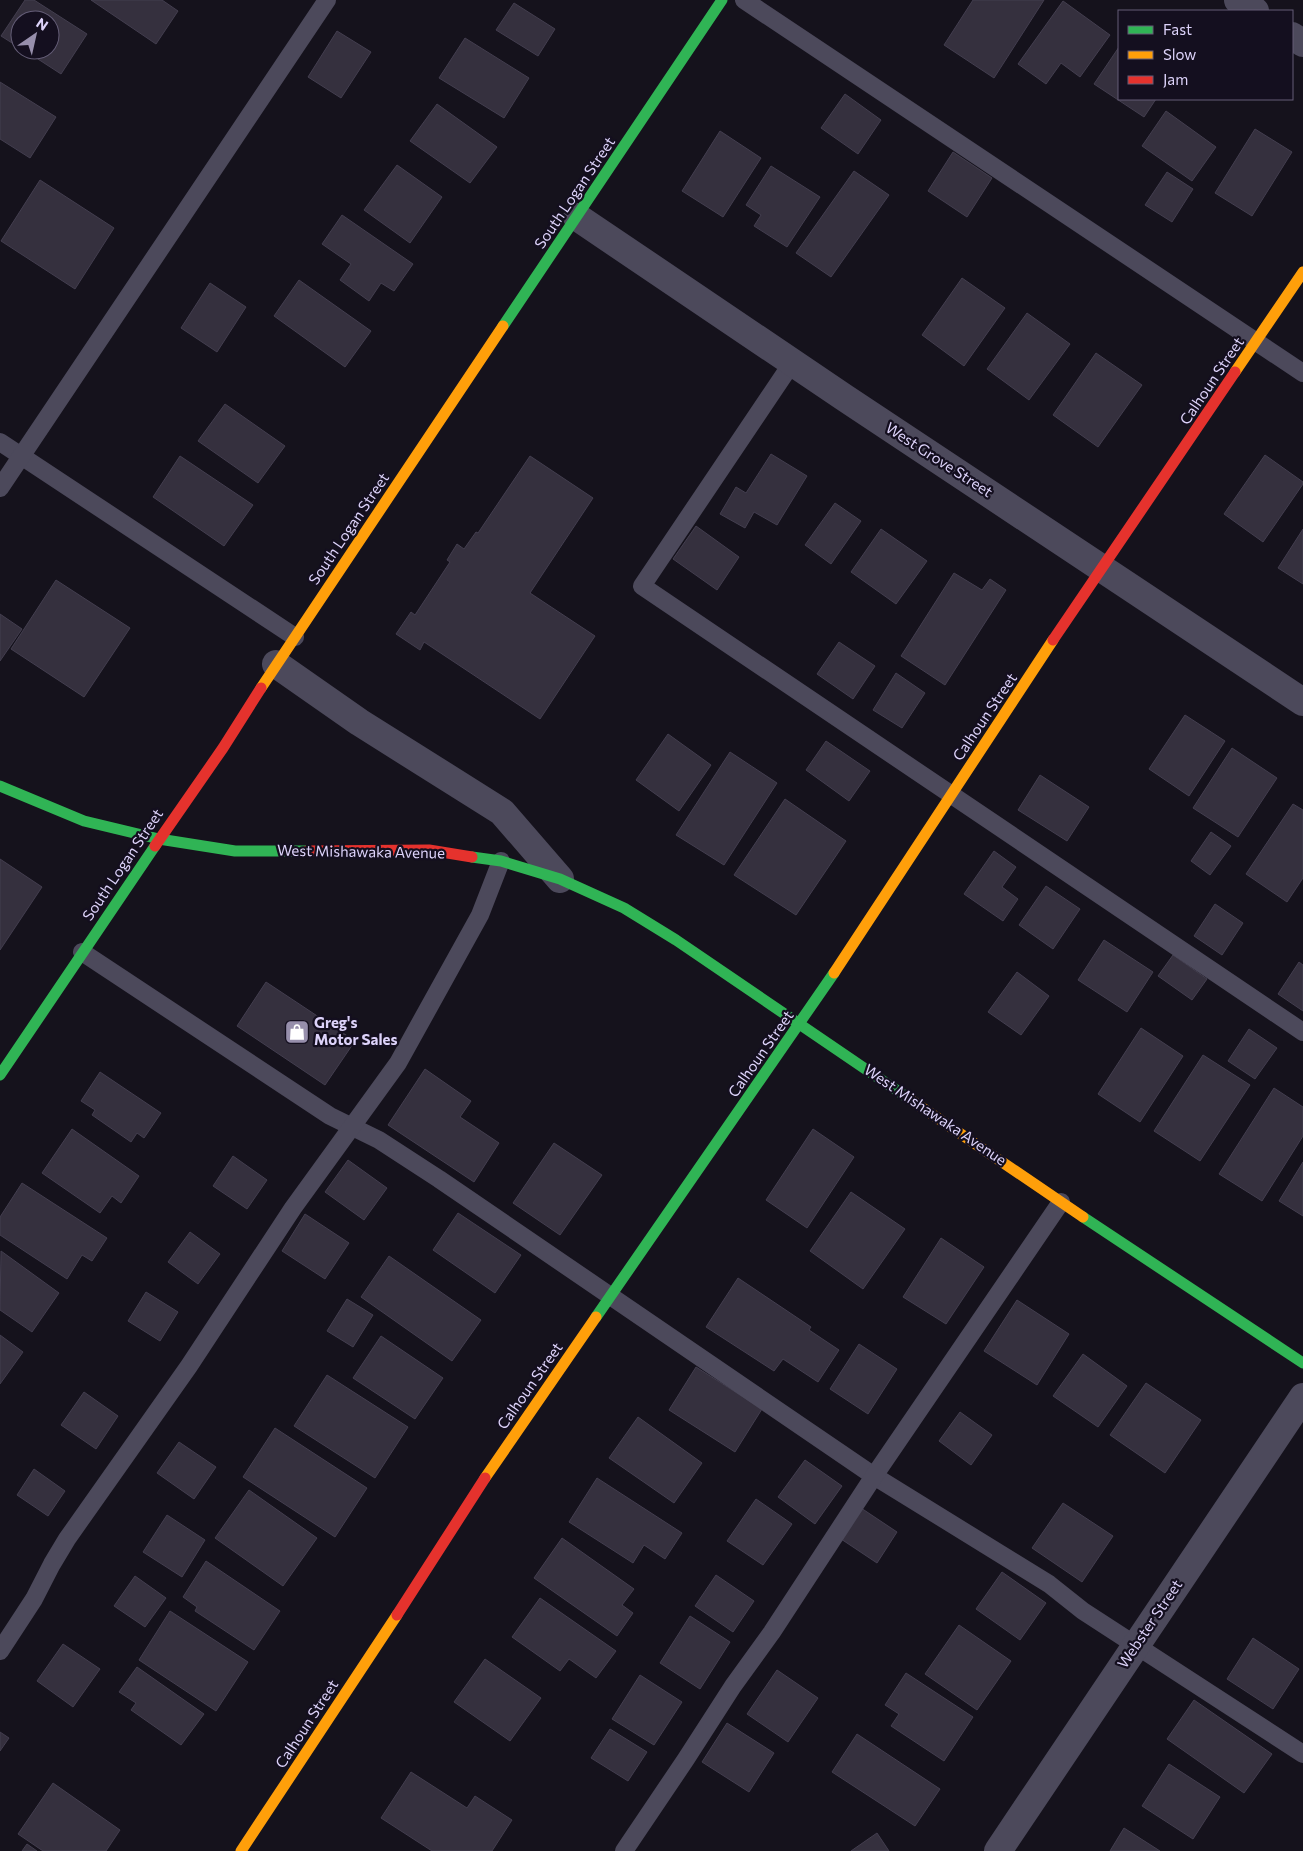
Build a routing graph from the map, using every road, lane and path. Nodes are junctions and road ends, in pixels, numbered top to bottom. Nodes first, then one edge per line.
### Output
1 (327, 0) edge
2 (722, 0) edge
3 (744, 0) edge
4 (1238, 0) edge
5 (1253, 10) edge
6 (577, 217) junction
7 (1303, 272) edge
8 (1256, 342) junction
9 (792, 363) junction
10 (1303, 373) edge
11 (0, 442) edge
12 (21, 456) junction
13 (0, 488) edge
14 (1102, 567) junction
15 (294, 637) junction
16 (276, 664) junction
17 (1303, 702) edge
18 (0, 786) edge
19 (951, 794) junction
20 (159, 839) junction
21 (501, 861) junction
22 (560, 879) junction
23 (82, 952) junction
24 (800, 1024) junction
25 (1303, 1032) edge
26 (0, 1075) edge
27 (352, 1127) junction
28 (1062, 1202) junction
29 (611, 1297) junction
30 (1303, 1362) edge
31 (1303, 1397) edge
32 (874, 1476) junction
33 (1136, 1644) junction
34 (0, 1651) edge
35 (1303, 1754) edge
36 (241, 1851) edge
37 (624, 1851) edge
38 (998, 1851) edge

1 - 12 lane
2 - 6 street, South Logan Street
3 - 8 lane
4 - 5 street
6 - 9 street, West Grove Street
6 - 15 street, South Logan Street
7 - 8 street, Calhoun Street
8 - 10 lane
8 - 14 street, Calhoun Street
9 - 14 street, West Grove Street
9 - 19 lane
11 - 12 lane
12 - 13 lane
12 - 15 lane
14 - 17 street, West Grove Street
14 - 19 street, Calhoun Street
15 - 16 street, South Logan Street
16 - 20 street, South Logan Street
16 - 22 street, West Mishawaka Avenue
18 - 20 street, West Mishawaka Avenue
19 - 24 street, Calhoun Street
19 - 25 lane
20 - 21 street, West Mishawaka Avenue
20 - 23 street, South Logan Street
21 - 22 street, West Mishawaka Avenue
21 - 27 lane
22 - 24 street, West Mishawaka Avenue
23 - 26 street, South Logan Street
23 - 27 lane
24 - 28 street, West Mishawaka Avenue
24 - 29 street, Calhoun Street
27 - 29 lane
27 - 34 lane
28 - 30 street, West Mishawaka Avenue
28 - 32 lane
29 - 32 lane
29 - 36 street, Calhoun Street
31 - 33 street, Webster Street
32 - 33 lane
32 - 37 lane
33 - 35 lane
33 - 38 street, Webster Street

